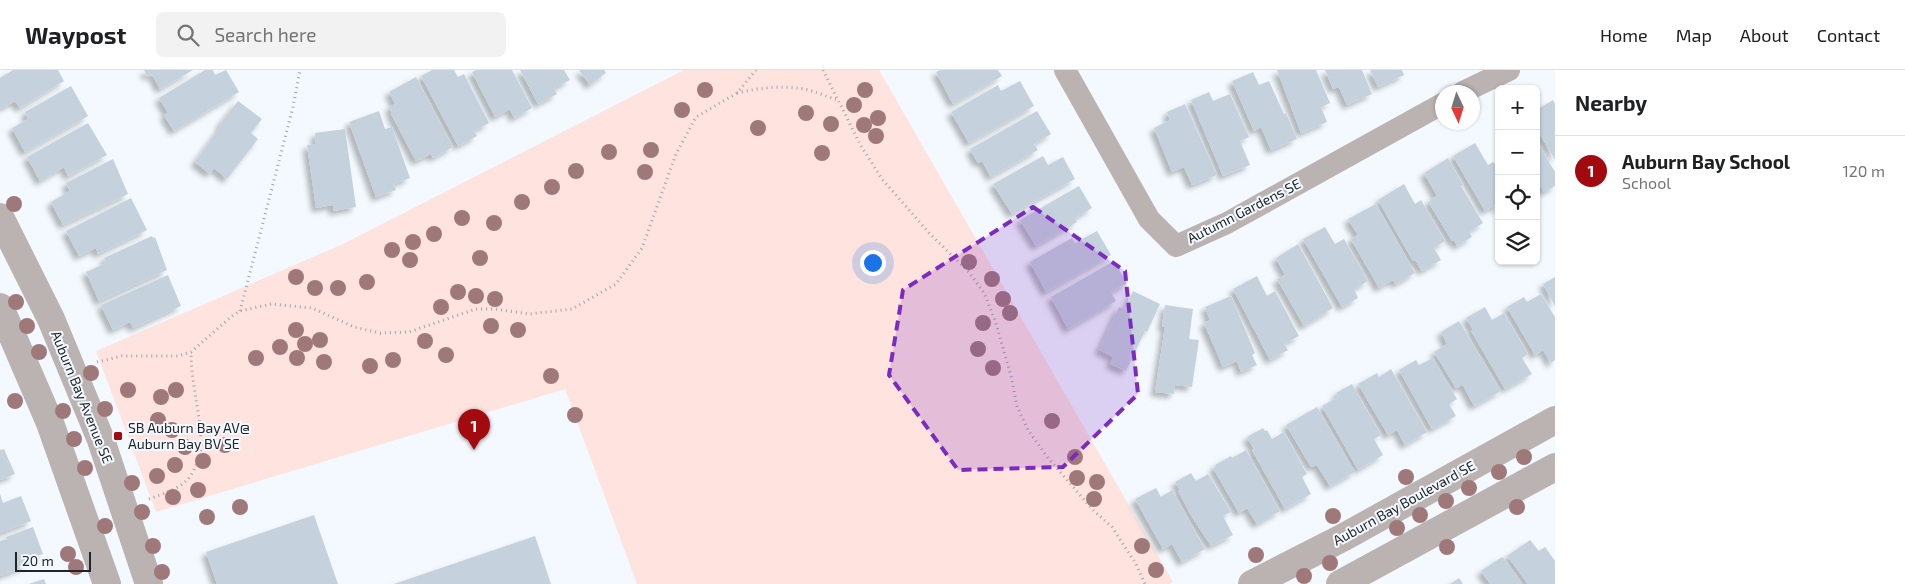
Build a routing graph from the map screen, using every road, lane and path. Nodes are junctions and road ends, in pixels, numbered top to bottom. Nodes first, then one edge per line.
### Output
1 (300, 70) edge
2 (756, 70) edge
3 (823, 70) edge
4 (1065, 70) edge
5 (1509, 70) edge
6 (1478, 85) edge
7 (737, 93) junction
8 (838, 100) junction
9 (1435, 108) edge
10 (0, 217) edge
11 (0, 307) edge
12 (240, 311) junction
13 (191, 352) junction
14 (72, 371) junction
15 (1555, 420) edge
16 (1555, 467) edge
17 (149, 499) dead end
18 (107, 584) edge
19 (149, 584) edge
20 (1145, 584) edge
21 (1252, 584) edge
22 (1340, 584) edge

1 - 12 path
2 - 7 path
3 - 8 path
4 - 9 street, Autumn Gardens SE
5 - 6 street
7 - 8 path
7 - 12 path
8 - 20 path
10 - 14 street, Auburn Bay Avenue SE
11 - 18 street
12 - 13 path
13 - 14 path
13 - 17 path
14 - 19 street, Auburn Bay Avenue SE
15 - 21 street, Auburn Bay Boulevard SE
16 - 22 street

